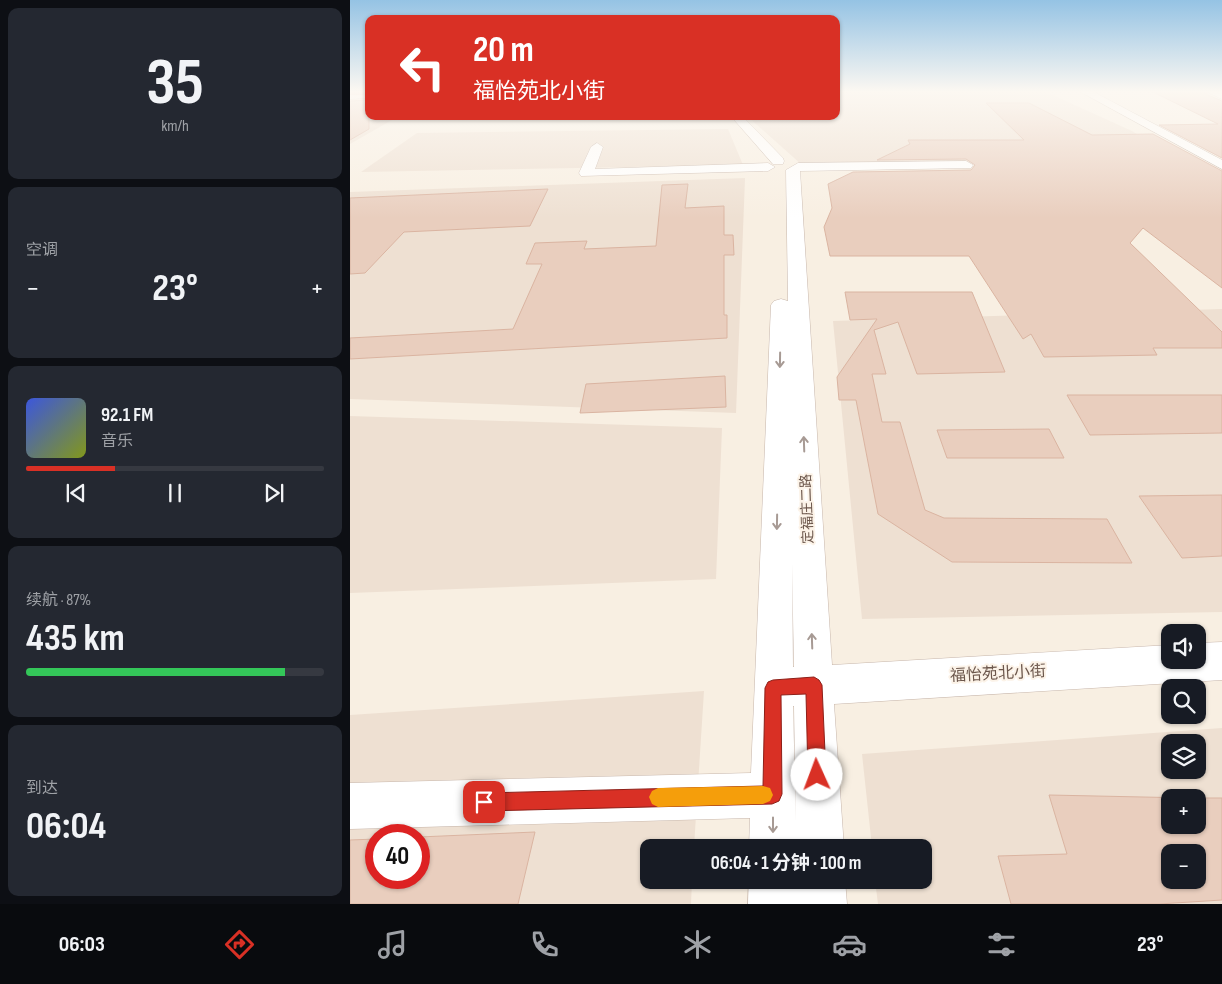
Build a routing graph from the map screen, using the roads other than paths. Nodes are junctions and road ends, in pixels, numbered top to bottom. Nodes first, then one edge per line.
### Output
1 (752, 133) edge
2 (1163, 133) edge
3 (597, 148) dead end
4 (966, 165) dead end
5 (1222, 165) edge
6 (784, 167) junction
7 (1222, 661) edge
8 (814, 685) junction
9 (773, 688) junction
10 (772, 794) junction
11 (350, 806) edge
12 (773, 839) edge
13 (820, 839) edge
14 (773, 889) edge
15 (821, 889) edge
16 (773, 904) edge
17 (822, 904) edge

1 - 6 street
2 - 5 street
3 - 6 street
4 - 6 street
8 -> 6 street, 定福庄二路
6 -> 9 street, 定福庄二路
7 - 8 street, 福怡苑北小街
8 - 9 street, 福怡苑北小街
8 - 13 street, 定福庄二路
9 - 10 street, 定福庄二路
10 - 11 street
10 -> 12 street, 定福庄二路
14 - 16 street
15 - 17 street

